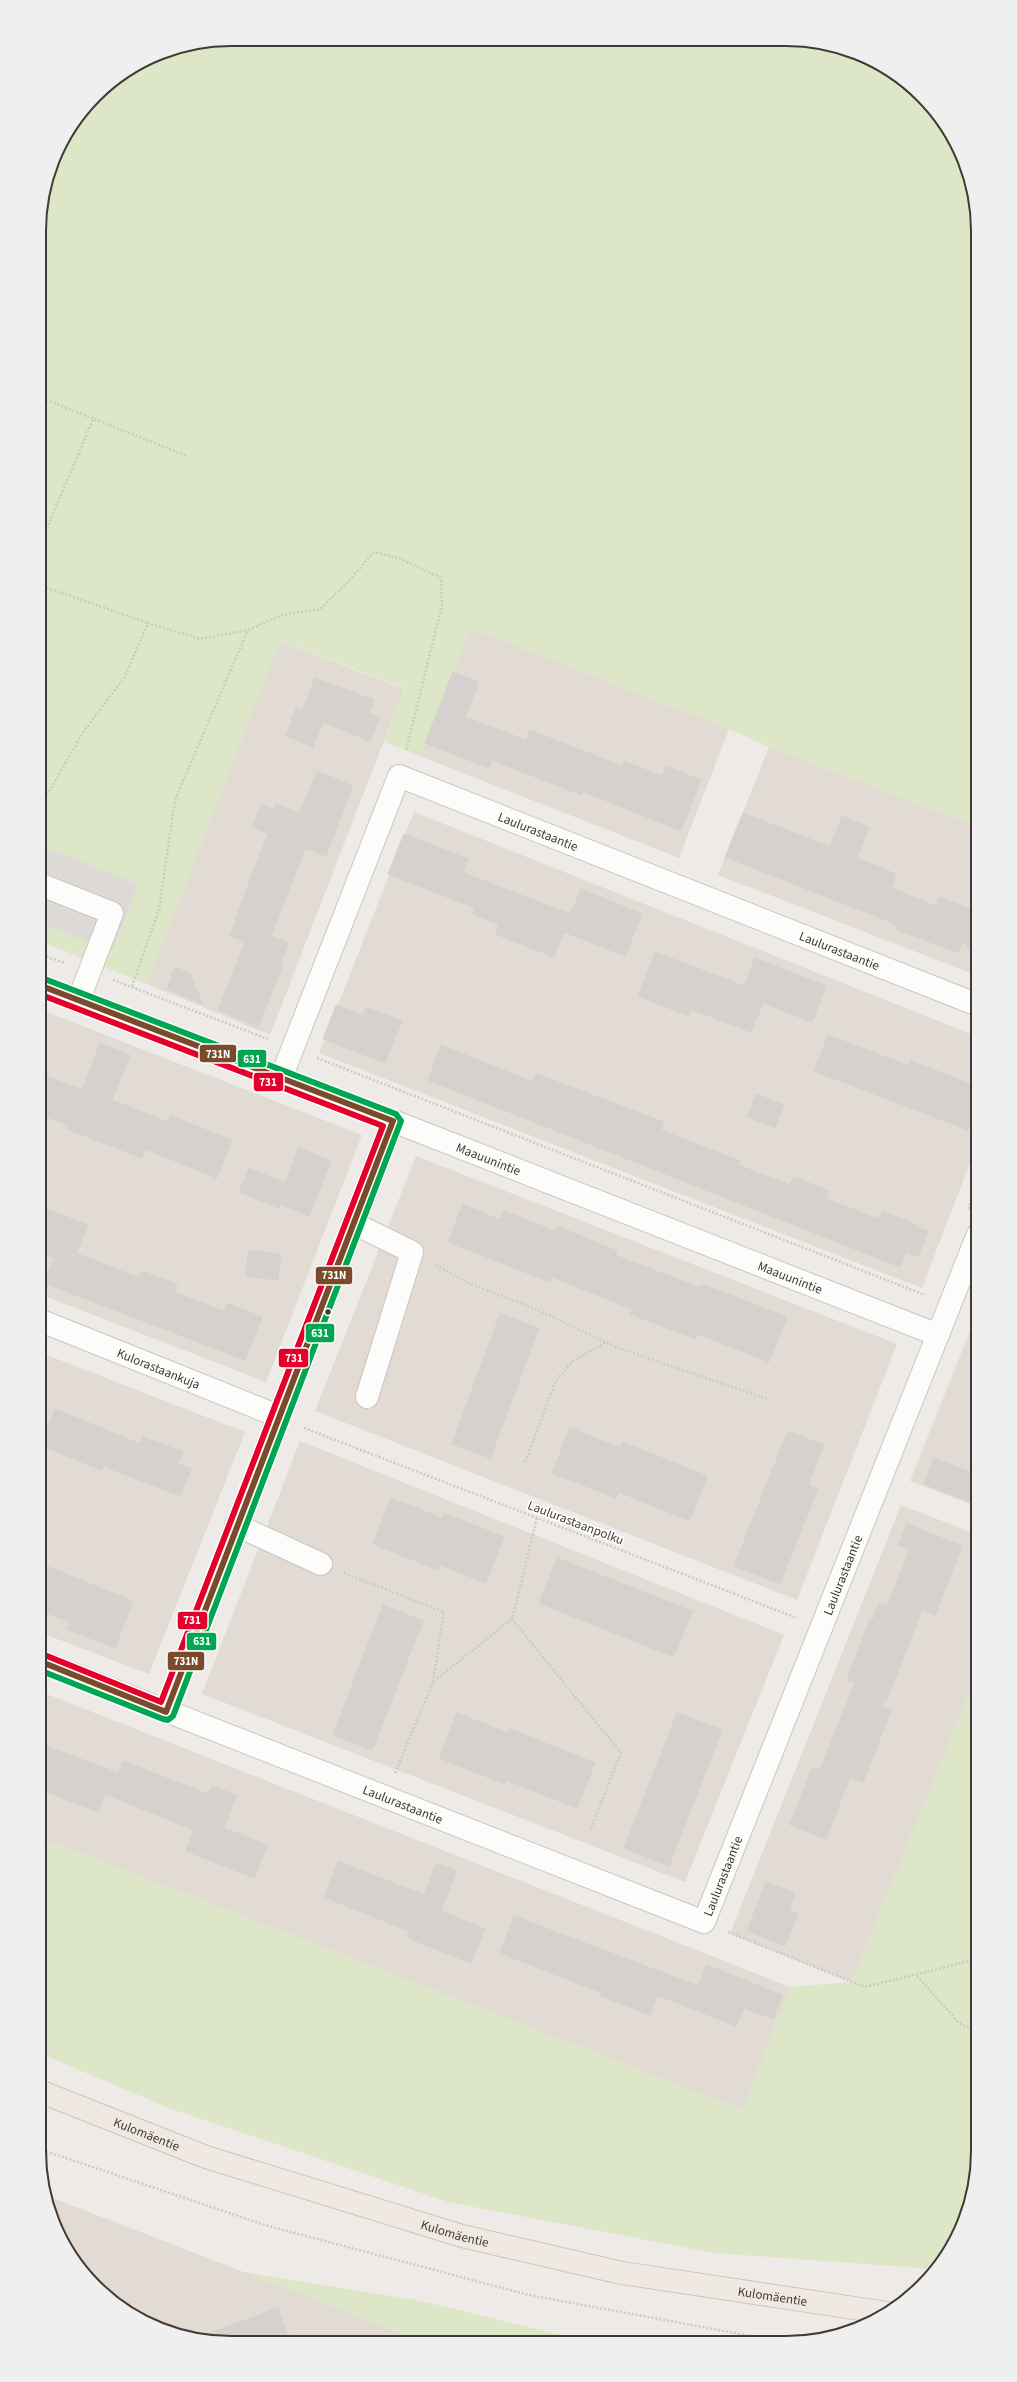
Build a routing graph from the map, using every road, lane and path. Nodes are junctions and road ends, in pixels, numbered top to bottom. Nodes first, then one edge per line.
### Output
1 (46, 400) edge
2 (94, 417) junction
3 (187, 456) dead end
4 (46, 530) edge
5 (46, 587) edge
6 (148, 623) junction
7 (248, 630) junction
8 (399, 776) junction
9 (46, 797) edge
10 (46, 887) edge
11 (46, 956) edge
12 (90, 972) junction
13 (132, 986) junction
14 (46, 987) edge
15 (79, 999) junction
16 (971, 1002) edge
17 (292, 1048) junction
18 (281, 1078) junction
19 (393, 1121) junction
20 (971, 1202) edge
21 (967, 1213) dead end
22 (353, 1223) junction
23 (412, 1252) junction
24 (971, 1252) edge
25 (950, 1304) junction
26 (46, 1323) edge
27 (938, 1335) junction
28 (606, 1342) junction
29 (367, 1396) dead end
30 (767, 1399) dead end
31 (278, 1416) junction
32 (525, 1462) dead end
33 (537, 1518) junction
34 (236, 1525) junction
35 (321, 1564) joint
36 (512, 1619) junction
37 (823, 1626) junction
38 (46, 1664) edge
39 (433, 1682) junction
40 (166, 1712) junction
41 (394, 1777) dead end
42 (591, 1828) dead end
43 (704, 1922) junction
44 (971, 1961) edge
45 (917, 1976) junction
46 (971, 2029) edge
47 (46, 2094) edge
48 (46, 2151) edge
49 (877, 2312) edge
50 (751, 2336) edge

1 - 2 path
2 - 3 path
2 - 4 path
5 - 6 path
6 - 7 path
6 - 9 path
7 - 8 path
7 - 13 path
8 - 16 street, Laulurastaantie
8 - 17 street
10 - 12 street
11 - 12 path
12 - 13 path
12 - 15 street
13 - 17 path
14 - 15 street, Maauunintie
15 - 18 street, Maauunintie
17 - 18 street
17 - 25 path
18 - 19 street, Maauunintie
19 - 22 street
19 - 27 street, Maauunintie
20 - 21 path
22 - 23 street
22 - 31 street
23 - 28 path
23 - 29 street
24 - 25 street, Laulurastaantie
25 - 27 street, Laulurastaantie
26 - 31 street, Kulorastaankuja
27 - 37 street, Laulurastaantie
28 - 30 path
28 - 32 path
31 - 33 path, Laulurastaanpolku
31 - 34 street
33 - 36 path
33 - 37 path, Laulurastaanpolku
34 - 35 street
34 - 40 street
35 - 39 path
36 - 39 path
36 - 42 path
37 - 43 street, Laulurastaantie
38 - 40 street, Laulurastaantie
39 - 41 path
40 - 43 street, Laulurastaantie
43 - 45 path
44 - 45 path
45 - 46 path
47 - 49 main road, Kulomäentie
48 - 50 path

